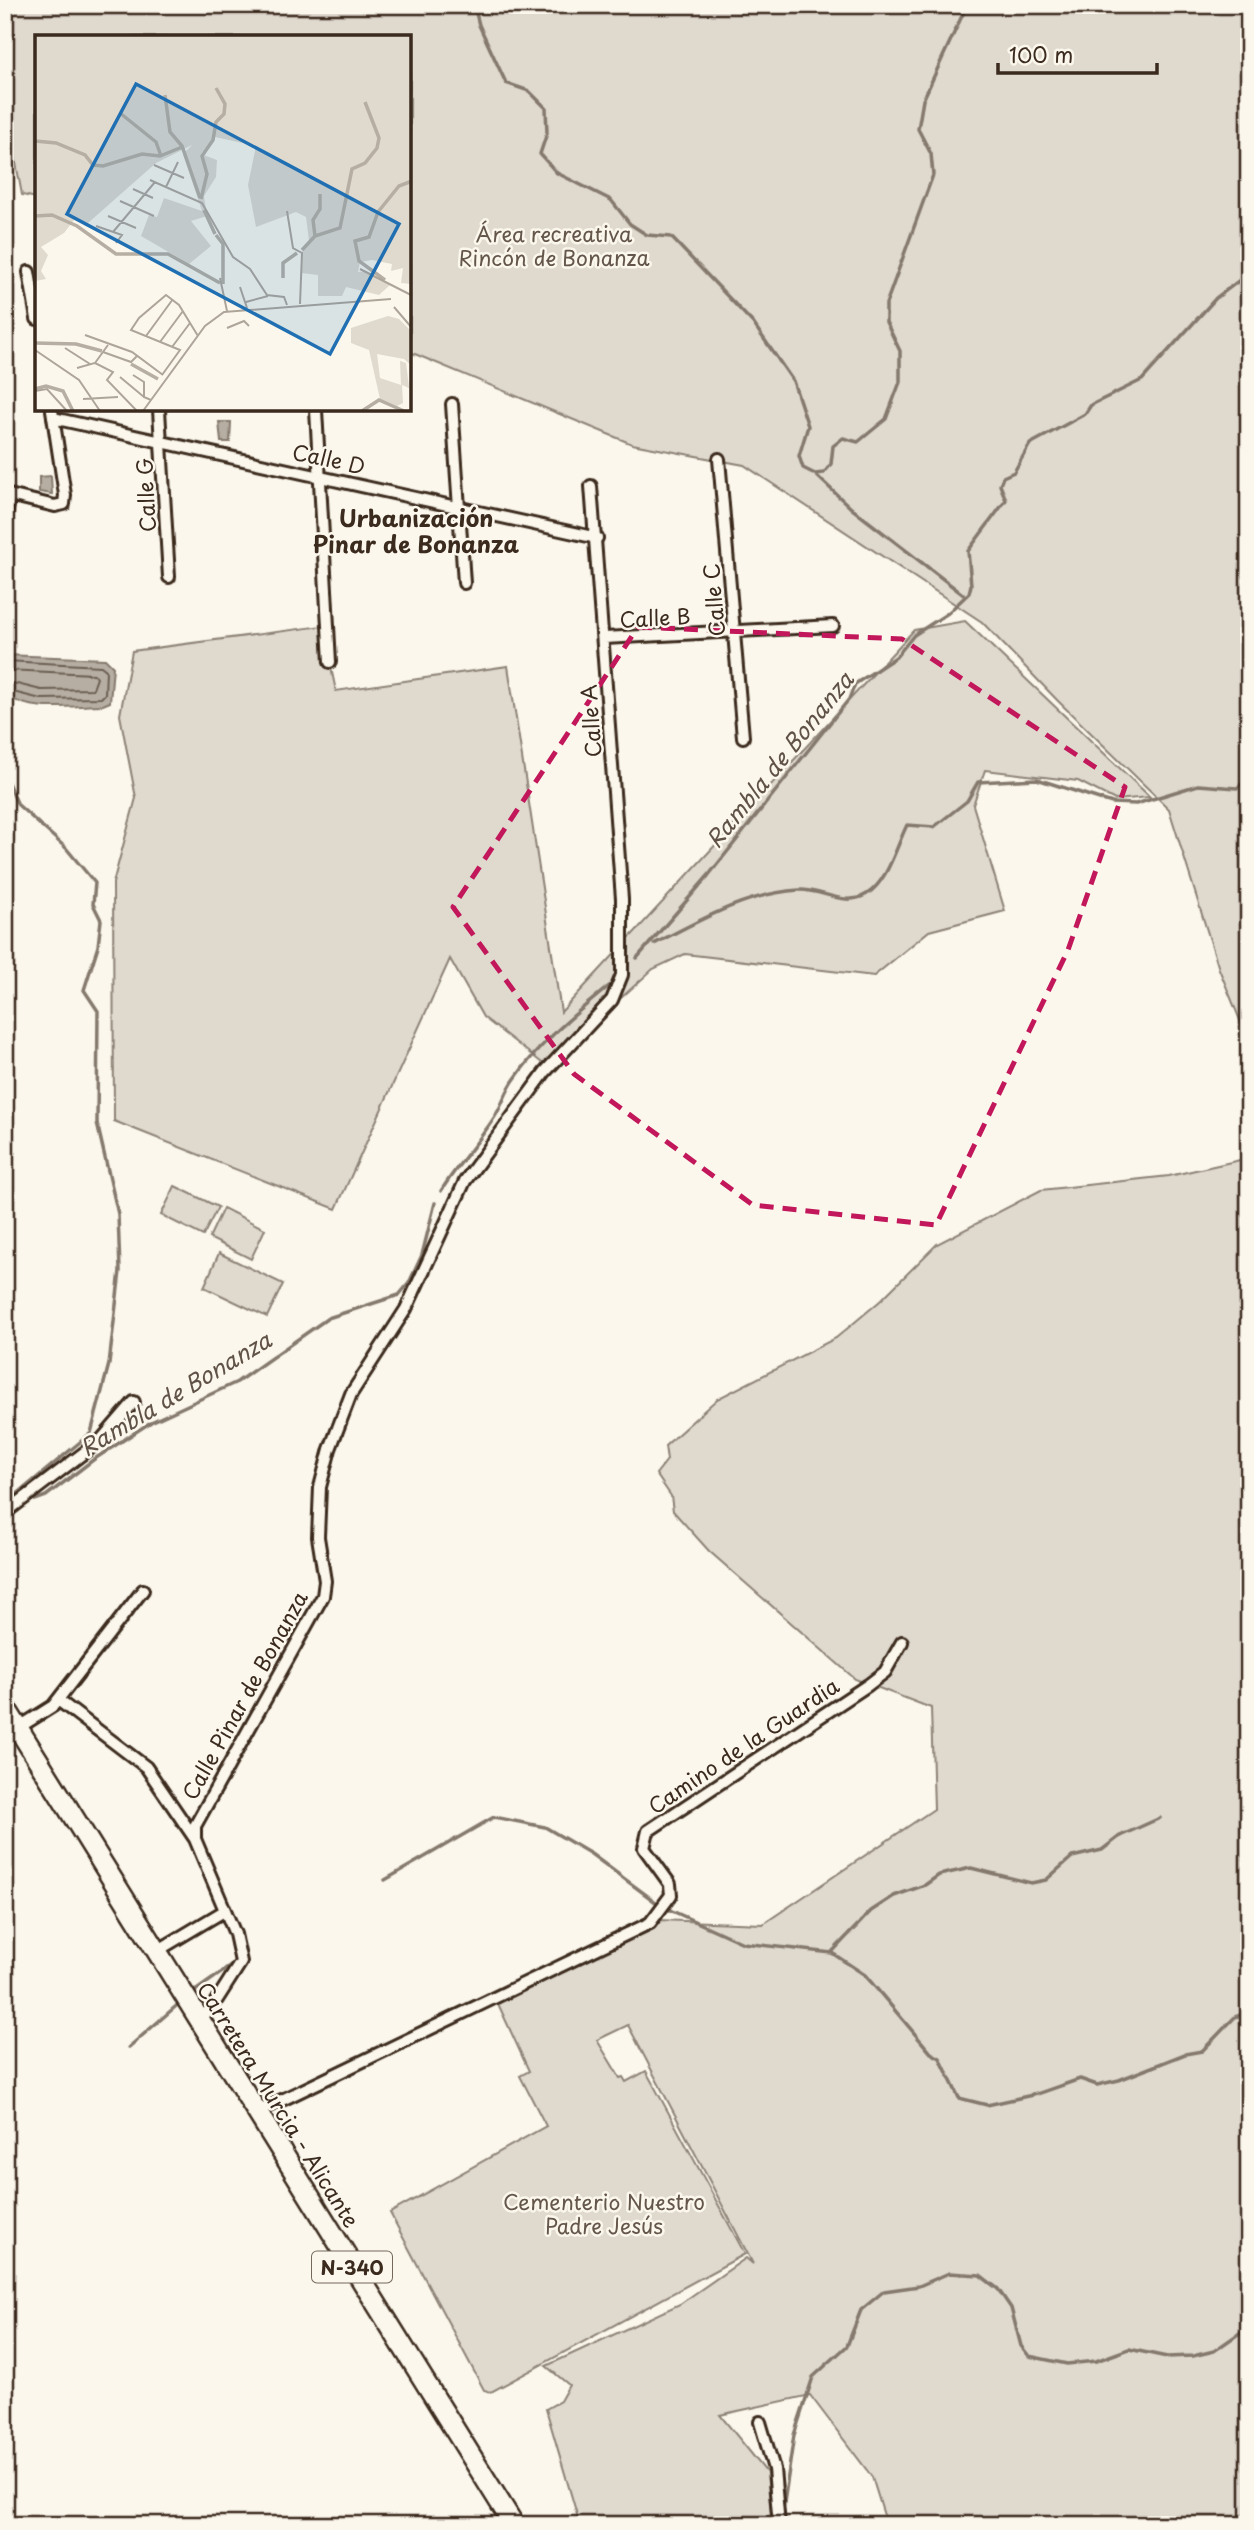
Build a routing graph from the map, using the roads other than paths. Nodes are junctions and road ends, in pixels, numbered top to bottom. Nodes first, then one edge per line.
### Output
1 (29, 272) dead end
2 (35, 307) edge
3 (452, 404) dead end
4 (159, 411) edge
5 (316, 411) edge
6 (53, 414) edge
7 (161, 440) junction
8 (719, 459) dead end
9 (321, 475) junction
10 (591, 486) dead end
11 (7, 495) edge
12 (459, 506) junction
13 (5, 519) edge
14 (597, 538) junction
15 (169, 578) dead end
16 (464, 583) dead end
17 (833, 626) dead end
18 (736, 632) junction
19 (604, 638) junction
20 (330, 662) dead end
21 (743, 737) dead end
22 (624, 953) joint
23 (134, 1402) dead end
24 (5, 1513) edge
25 (143, 1590) dead end
26 (902, 1642) dead end
27 (58, 1700) junction
28 (5, 1707) edge
29 (18, 1728) junction
30 (195, 1839) junction
31 (224, 1911) junction
32 (157, 1951) junction
33 (196, 2013) junction
34 (257, 2112) junction
35 (760, 2422) dead end
36 (514, 2525) edge
37 (779, 2525) edge

1 - 2 street
3 - 12 street
4 - 7 street, Calle G
5 - 9 street
6 - 7 street, Calle D
6 - 11 street
7 - 9 street, Calle D
7 - 15 street, Calle G
8 - 18 street, Calle C
9 - 12 street, Calle D
9 - 20 street
10 - 14 street, Calle A
11 - 13 street
12 - 14 street, Calle D
12 - 16 street
14 - 19 street, Calle A
17 - 18 street, Calle B
18 - 19 street, Calle B
18 - 21 street, Calle C
19 - 22 street, Calle A
22 - 30 street, Calle Pinar de Bonanza
23 - 24 street
25 - 27 street
26 - 34 street, Camino de la Guardia
27 - 29 street
27 - 30 street
28 - 29 highway, Carretera Murcia - Alicante / N-340
29 - 32 highway, Carretera Murcia - Alicante / N-340
30 - 31 street
31 - 32 street
31 - 33 street
32 - 33 highway, Carretera Murcia - Alicante / N-340
33 - 34 highway, Carretera Murcia - Alicante / N-340
34 - 36 highway, Carretera Murcia - Alicante / N-340
35 - 37 street

